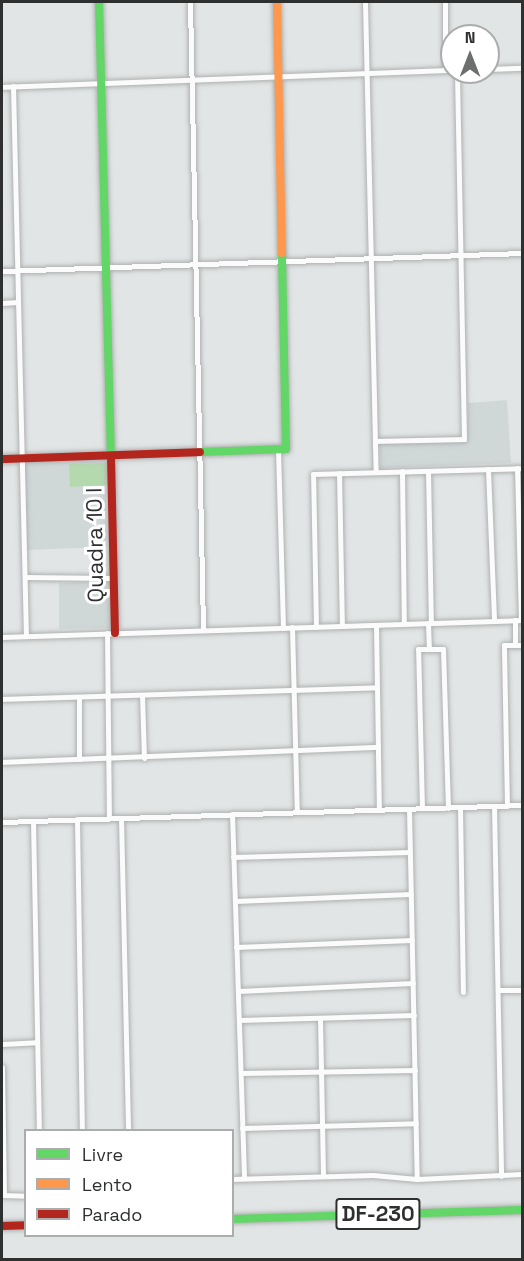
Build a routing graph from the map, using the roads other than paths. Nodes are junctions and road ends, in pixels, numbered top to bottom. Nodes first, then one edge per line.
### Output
1 (99, 2) edge
2 (190, 2) edge
3 (277, 2) edge
4 (365, 2) edge
5 (445, 2) edge
6 (446, 24) edge
7 (522, 68) edge
8 (500, 69) edge
9 (440, 70) edge
10 (367, 74) junction
11 (278, 76) junction
12 (191, 80) junction
13 (101, 83) junction
14 (457, 84) edge
15 (14, 86) junction
16 (2, 87) edge
17 (522, 254) edge
18 (461, 256) junction
19 (371, 259) junction
20 (282, 262) junction
21 (195, 265) junction
22 (106, 268) junction
23 (18, 271) junction
24 (2, 272) edge
25 (18, 302) junction
26 (2, 303) edge
27 (375, 441) junction
28 (282, 449) junction
29 (200, 452) junction
30 (111, 455) junction
31 (22, 458) junction
32 (2, 459) edge
33 (520, 468) edge
34 (488, 469) junction
35 (402, 471) junction
36 (428, 471) junction
37 (376, 472) junction
38 (339, 473) junction
39 (25, 577) junction
40 (113, 578) junction
41 (519, 620) edge
42 (494, 621) junction
43 (430, 623) junction
44 (404, 624) junction
45 (376, 625) junction
46 (342, 626) junction
47 (292, 627) junction
48 (316, 627) junction
49 (283, 628) junction
50 (204, 630) junction
51 (111, 633) junction
52 (26, 636) junction
53 (2, 637) edge
54 (514, 645) junction
55 (522, 645) edge
56 (429, 649) junction
57 (377, 687) junction
58 (294, 690) junction
59 (142, 695) junction
60 (108, 696) junction
61 (79, 697) junction
62 (2, 699) edge
63 (378, 747) junction
64 (296, 754) junction
65 (144, 758) junction
66 (79, 759) junction
67 (109, 759) junction
68 (2, 762) edge
69 (522, 805) edge
70 (494, 806) junction
71 (507, 806) junction
72 (460, 807) junction
73 (422, 808) junction
74 (448, 808) junction
75 (410, 809) junction
76 (379, 810) junction
77 (297, 812) junction
78 (232, 814) junction
79 (109, 818) junction
80 (121, 818) junction
81 (76, 819) junction
82 (33, 820) junction
83 (2, 822) edge
84 (410, 852) junction
85 (233, 857) junction
86 (411, 894) junction
87 (235, 901) junction
88 (412, 940) junction
89 (236, 947) junction
90 (413, 983) junction
91 (498, 990) junction
92 (522, 990) edge
93 (238, 991) junction
94 (463, 992) dead end
95 (414, 1015) junction
96 (320, 1018) junction
97 (239, 1020) junction
98 (37, 1042) junction
99 (2, 1044) edge
100 (2, 1067) edge
101 (415, 1070) junction
102 (321, 1072) junction
103 (241, 1073) junction
104 (416, 1123) junction
105 (322, 1125) junction
106 (242, 1128) junction
107 (39, 1129) edge
108 (82, 1129) edge
109 (128, 1129) edge
110 (522, 1174) edge
111 (323, 1176) junction
112 (501, 1176) junction
113 (244, 1178) junction
114 (234, 1179) edge
115 (417, 1179) junction
116 (3, 1195) edge
117 (24, 1196) edge
118 (522, 1210) edge
119 (234, 1219) edge
120 (24, 1225) edge
121 (2, 1226) edge

1 - 13 street, Quadra 10 I
2 - 12 street
3 - 11 street
4 - 10 street
5 - 6 street
7 - 8 street
9 - 10 street
10 - 11 street
10 - 19 street
11 - 12 street
11 - 20 street
12 - 13 street
12 - 21 street
13 - 15 street
13 - 22 street, Quadra 10 I
14 - 18 street
15 - 16 street
15 - 23 street
17 - 18 street
18 - 19 street
18 - 27 street
19 - 20 street
19 - 27 street
20 - 21 street
20 - 28 street
21 - 22 street
21 - 29 street
22 - 23 street
22 - 30 street, Quadra 10 I
23 - 24 street
23 - 25 street
25 - 26 street
25 - 31 street
27 - 37 street
28 - 29 street
28 - 49 street
29 - 30 street
29 - 50 street
30 - 31 street
30 - 40 street, Quadra 10 I
31 - 32 street
31 - 39 street
33 - 34 street
33 - 41 street
34 - 36 street
34 - 42 street
35 - 36 street
35 - 37 street
35 - 44 street
36 - 43 street
37 - 38 street
38 - 46 street
38 - 48 street
39 - 40 street
39 - 52 street
40 - 51 street, Quadra 10 I
41 - 42 street
41 - 54 street
42 - 43 street
43 - 44 street
43 - 56 street
44 - 45 street
45 - 46 street
45 - 57 street
46 - 48 street
47 - 48 street
47 - 49 street
47 - 58 street
49 - 50 street
50 - 51 street
51 - 52 street
51 - 60 street
52 - 53 street
54 - 55 street
54 - 71 street
56 - 73 street
56 - 74 street
57 - 58 street
57 - 63 street
58 - 59 street
58 - 64 street
59 - 60 street
59 - 65 street
60 - 61 street
60 - 67 street
61 - 62 street
61 - 66 street
63 - 64 street
63 - 76 street
64 - 65 street
64 - 77 street
65 - 67 street
66 - 67 street
66 - 68 street
67 - 79 street
69 - 71 street
70 - 71 street
70 - 72 street
70 - 91 street
72 - 74 street
72 - 94 street
73 - 74 street
73 - 75 street
75 - 76 street
75 - 84 street
76 - 77 street
77 - 78 street
78 - 80 street
78 - 85 street
79 - 80 street
79 - 81 street
80 - 109 street
81 - 82 street
81 - 108 street
82 - 83 street
82 - 98 street
84 - 85 street
84 - 86 street
85 - 87 street
86 - 87 street
86 - 88 street
87 - 89 street
88 - 89 street
88 - 90 street
89 - 93 street
90 - 93 street
90 - 95 street
91 - 92 street
91 - 112 street
93 - 97 street
95 - 96 street
95 - 101 street
96 - 97 street
96 - 102 street
97 - 103 street
98 - 99 street
98 - 107 street
100 - 116 street
101 - 102 street
101 - 104 street
102 - 103 street
102 - 105 street
103 - 106 street
104 - 105 street
104 - 115 street
105 - 106 street
105 - 111 street
106 - 113 street
110 - 112 street
111 - 113 street
111 - 115 street
112 - 115 street
113 - 114 street
116 - 117 street
118 - 119 street, DF-230 / DF-230
120 - 121 street

